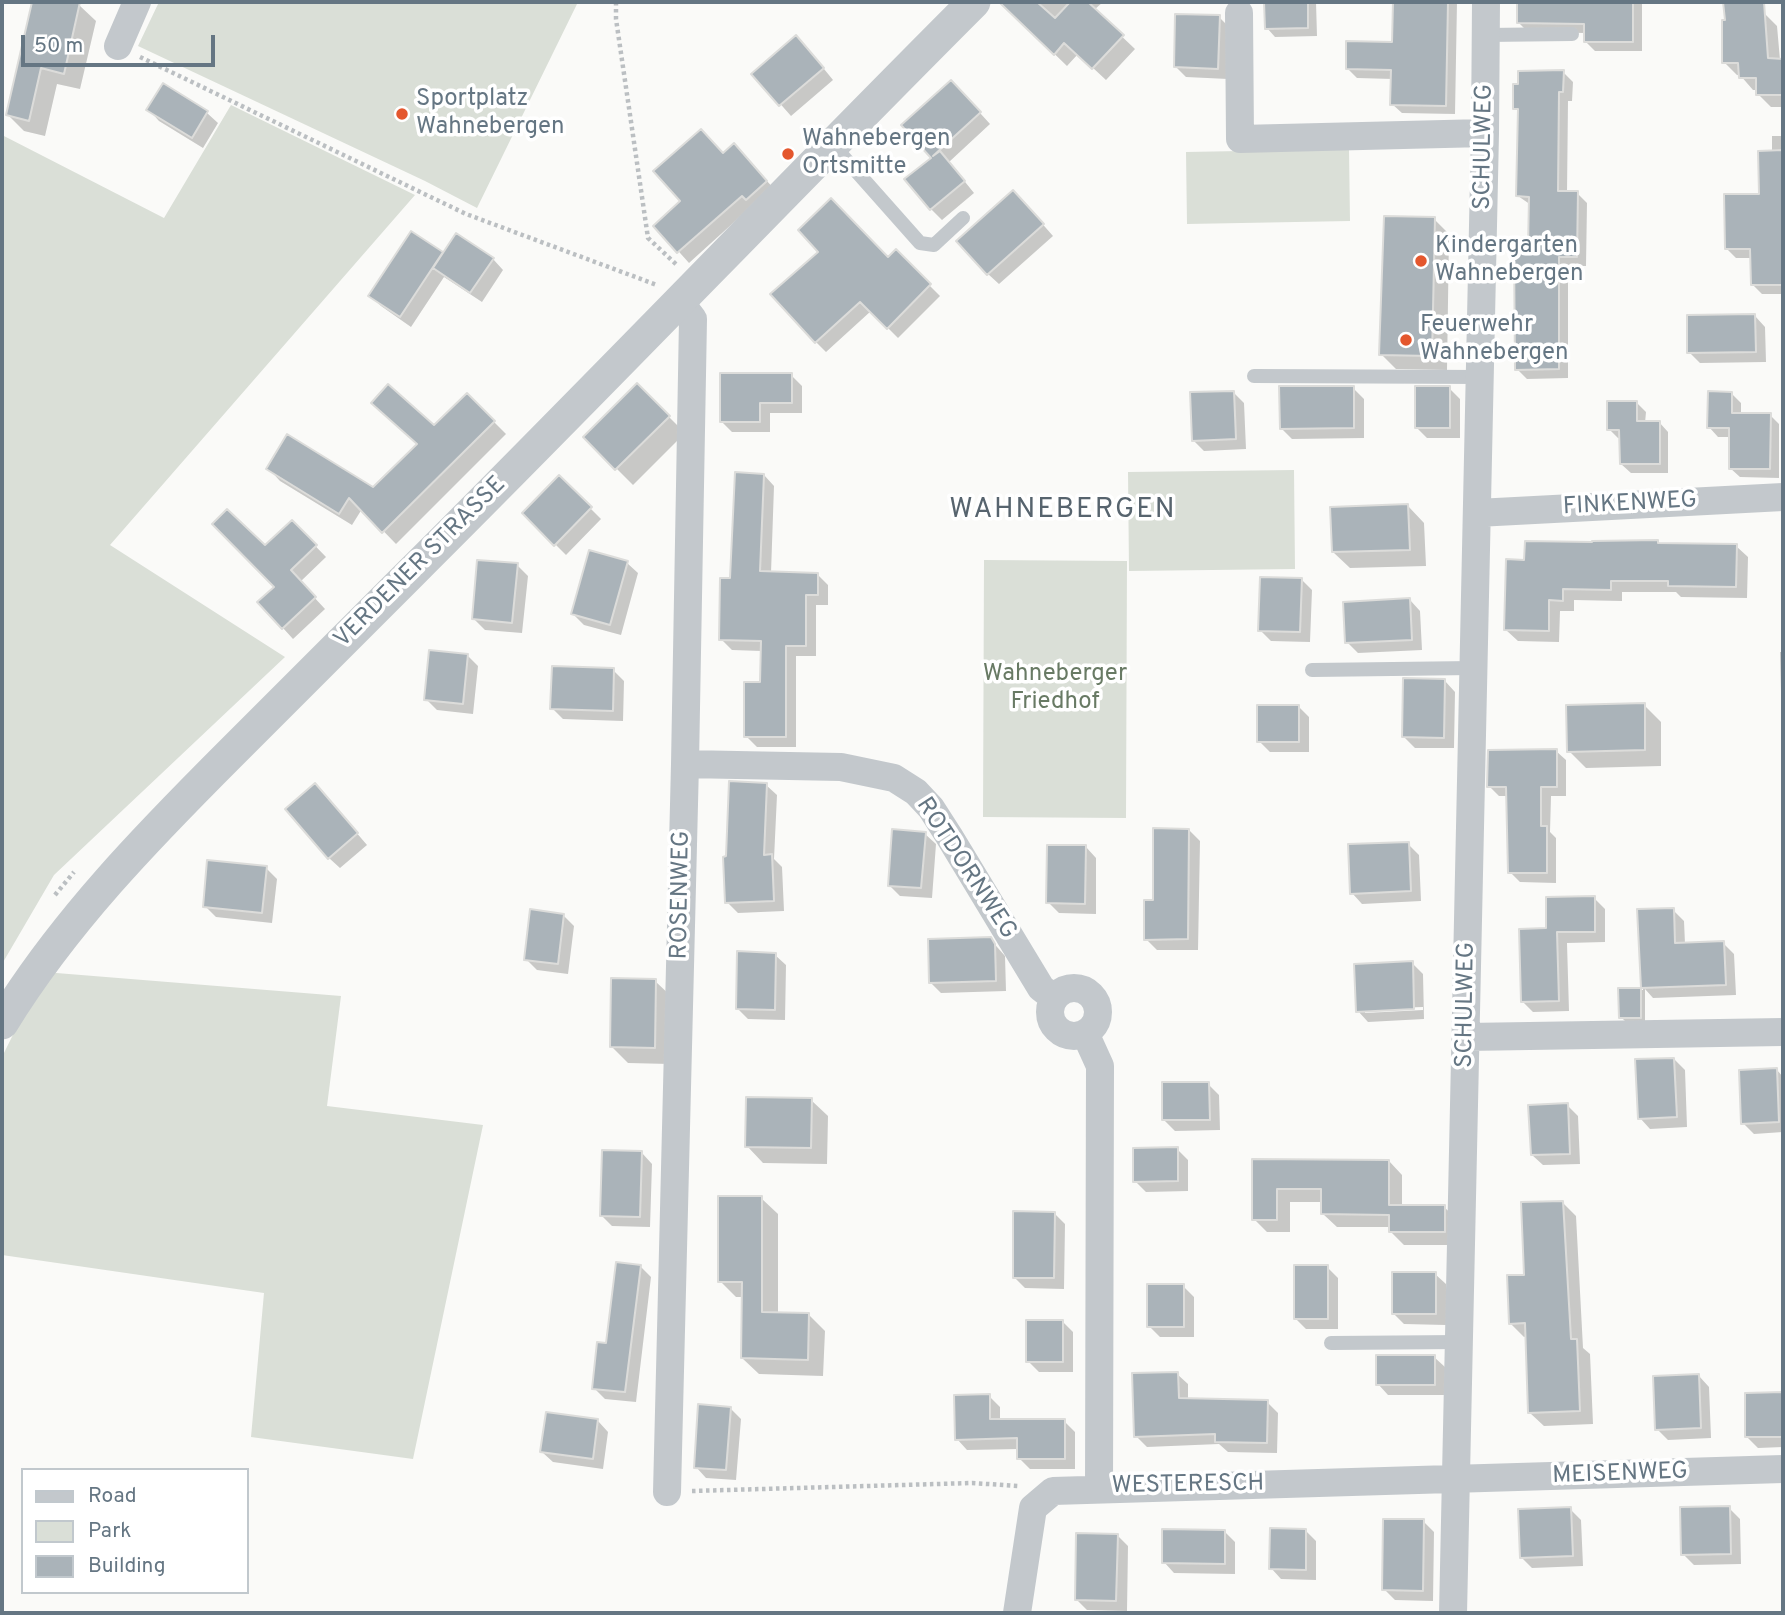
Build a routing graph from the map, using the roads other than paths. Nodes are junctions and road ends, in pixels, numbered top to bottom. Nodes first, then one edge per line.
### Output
1 (137, 2) edge
2 (974, 2) edge
3 (1486, 2) edge
4 (1239, 13) dead end
5 (1572, 34) dead end
6 (1486, 35) junction
7 (118, 46) road end
8 (1485, 133) junction
9 (832, 144) junction
10 (963, 218) dead end
11 (680, 302) junction
12 (1254, 376) dead end
13 (1480, 377) junction
14 (1783, 497) edge
15 (1477, 513) junction
16 (1473, 668) junction
17 (1312, 670) dead end
18 (685, 764) junction
19 (2, 1023) edge
20 (1783, 1032) edge
21 (1466, 1037) junction
22 (1460, 1342) junction
23 (1331, 1343) dead end
24 (1783, 1469) edge
25 (1456, 1480) junction
26 (1098, 1488) junction
27 (667, 1492) road end
28 (1017, 1613) edge
29 (1453, 1613) edge

1 - 7 street
2 - 9 street, VERDENER STRASSE
3 - 6 street, SCHULWEG
4 - 8 street
5 - 6 lane
6 - 8 street, SCHULWEG
8 - 13 street, SCHULWEG
9 - 10 lane
9 - 11 street, VERDENER STRASSE
11 - 18 street, ROSENWEG
11 - 19 street, VERDENER STRASSE
12 - 13 lane
13 - 15 street, SCHULWEG
14 - 15 street, FINKENWEG
15 - 16 street, SCHULWEG
16 - 17 lane
16 - 21 street, SCHULWEG
18 - 26 street, ROTDORNWEG
18 - 27 street, ROSENWEG
20 - 21 street
21 - 22 street, SCHULWEG
22 - 23 lane
22 - 25 street, SCHULWEG
24 - 25 street, MEISENWEG
25 - 26 street, WESTERESCH
25 - 29 street, SCHULWEG
26 - 28 street, WESTERESCH

